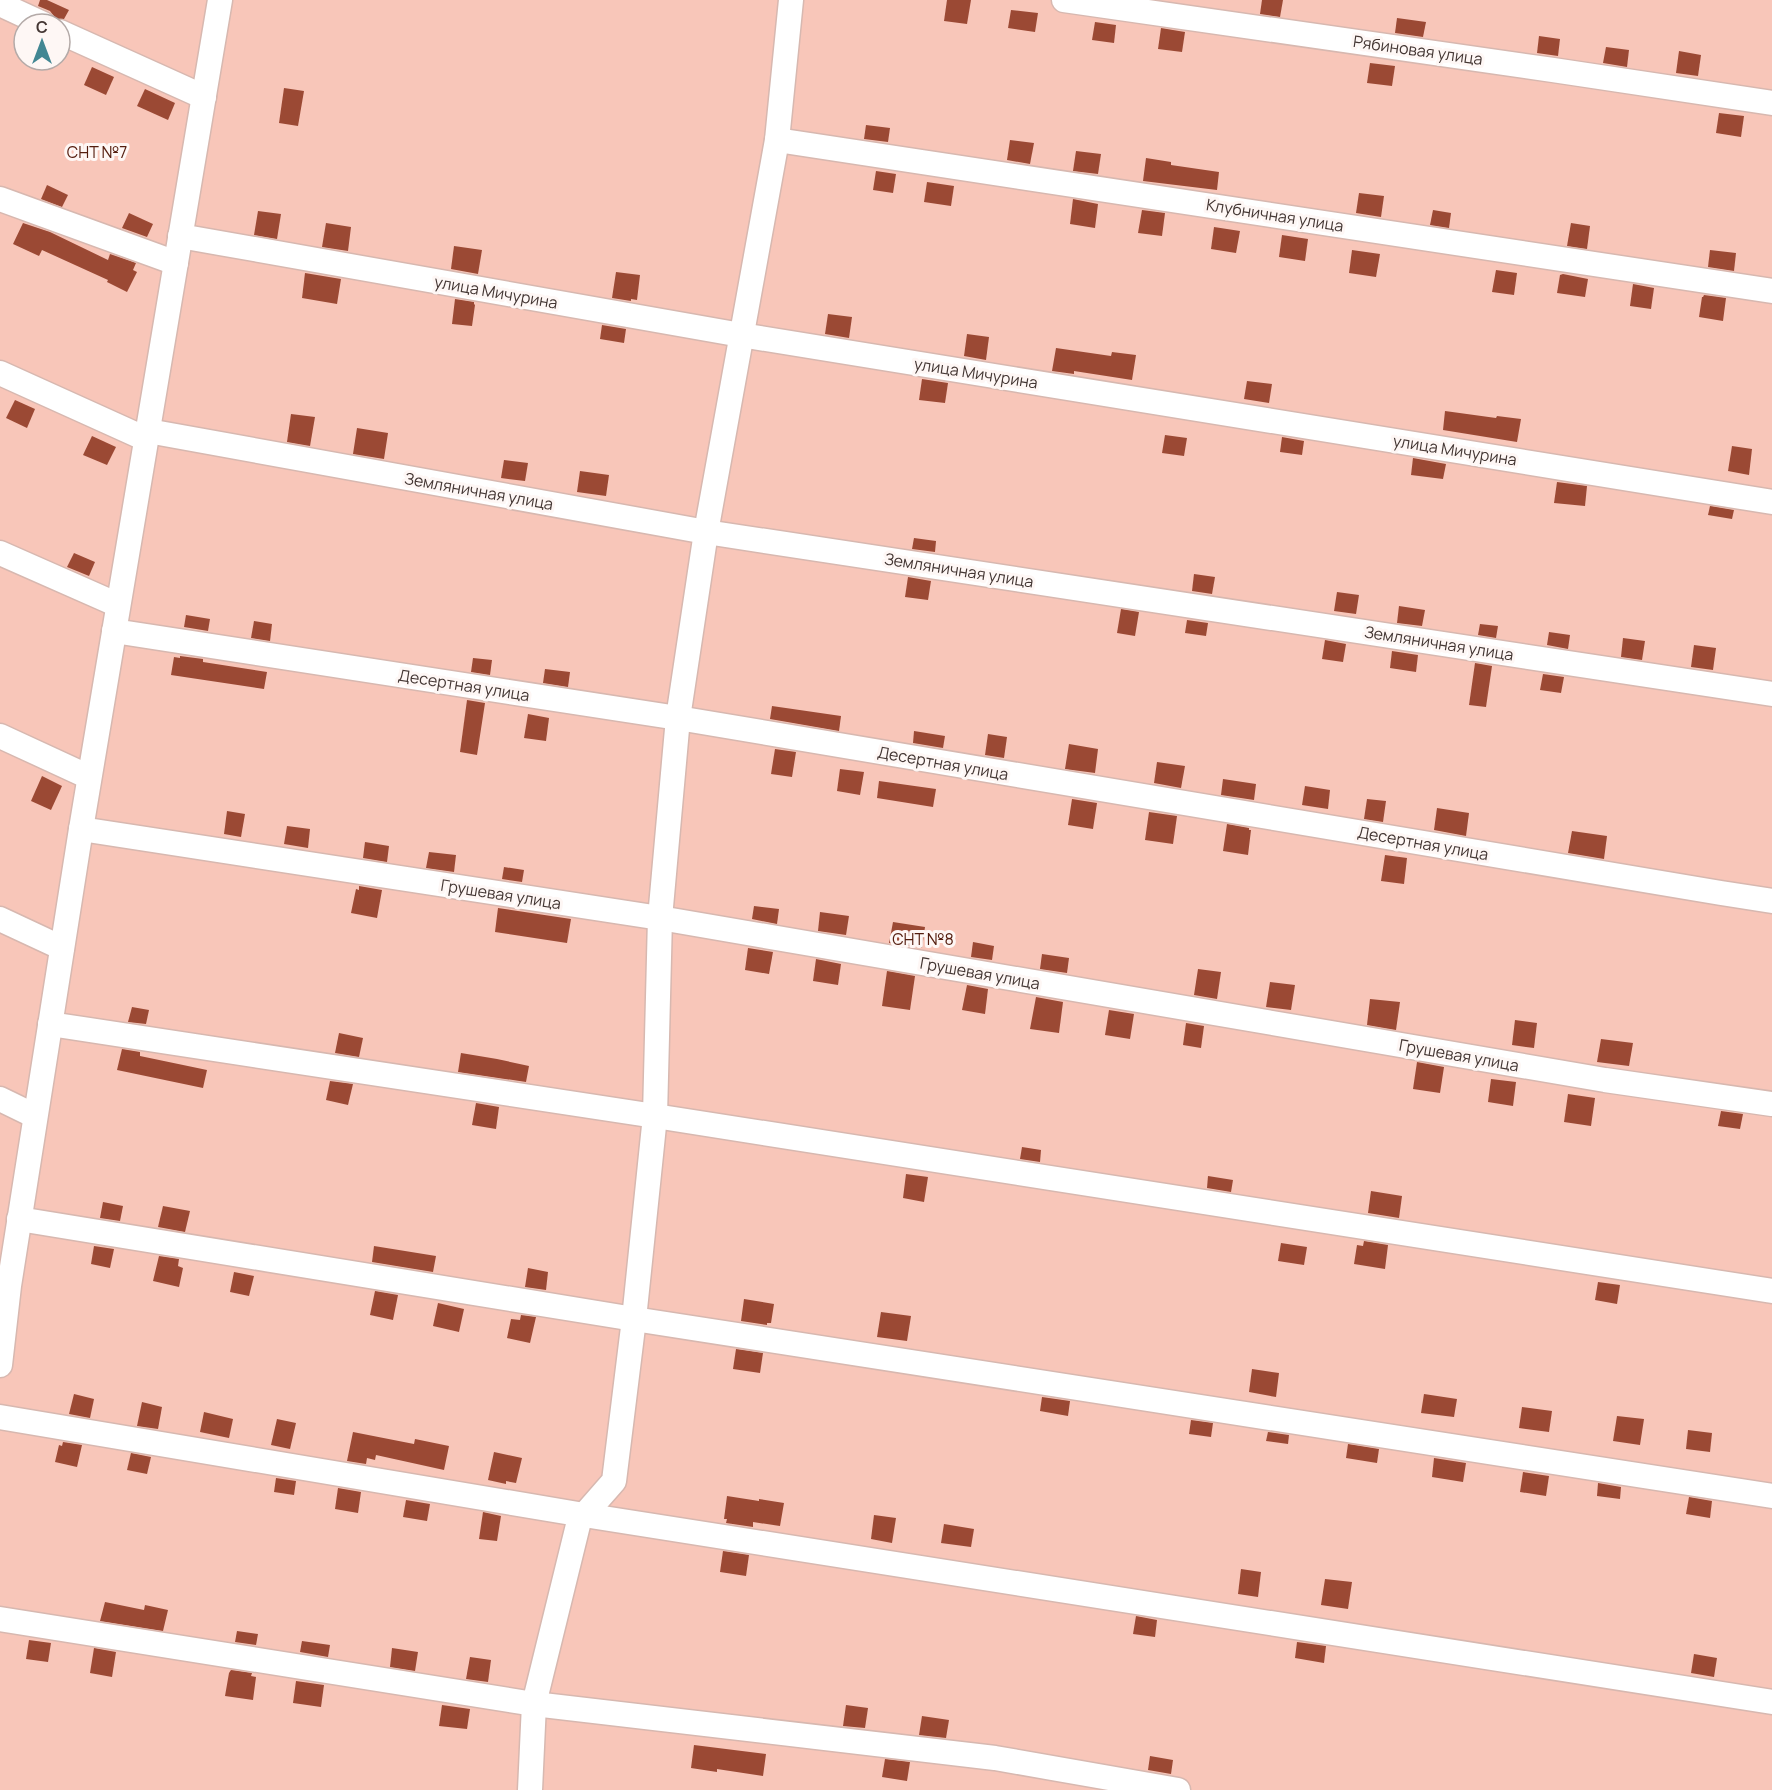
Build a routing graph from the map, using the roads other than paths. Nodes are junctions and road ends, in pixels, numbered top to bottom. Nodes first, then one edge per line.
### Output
1 (220, 0) edge
2 (791, 0) edge
3 (1064, 0) edge
4 (0, 4) edge
5 (17, 12) edge
6 (72, 37) edge
7 (204, 97) junction
8 (1772, 103) edge
9 (777, 140) junction
10 (0, 199) edge
11 (180, 236) junction
12 (176, 263) junction
13 (1772, 291) edge
14 (741, 335) junction
15 (0, 373) edge
16 (147, 435) junction
17 (1772, 502) edge
18 (706, 532) junction
19 (0, 553) edge
20 (118, 605) junction
21 (114, 632) junction
22 (1772, 694) edge
23 (678, 718) junction
24 (0, 736) edge
25 (89, 777) junction
26 (81, 829) junction
27 (1772, 901) edge
28 (660, 918) junction
29 (0, 919) edge
30 (62, 948) junction
31 (50, 1024) junction
32 (0, 1099) edge
33 (1772, 1104) edge
34 (36, 1116) junction
35 (654, 1116) junction
36 (20, 1219) junction
37 (4, 1284) edge
38 (1772, 1291) edge
39 (634, 1318) junction
40 (0, 1365) edge
41 (0, 1417) edge
42 (1772, 1496) edge
43 (584, 1515) junction
44 (0, 1619) edge
45 (1772, 1702) edge
46 (534, 1704) junction
47 (530, 1790) edge
48 (1178, 1790) edge

1 - 7 street
2 - 9 street
3 - 8 street, Рябиновая улица
4 - 5 street
6 - 7 street
7 - 11 street
9 - 13 street, Клубничная улица
9 - 14 street
10 - 12 street
11 - 12 street
11 - 14 street, улица Мичурина
12 - 16 street
14 - 17 street, улица Мичурина
14 - 18 street
15 - 16 street, Земляничная улица
16 - 18 street, Земляничная улица
16 - 20 street
18 - 22 street, Земляничная улица
18 - 23 street
19 - 20 street
20 - 21 street
21 - 23 street, Десертная улица
21 - 25 street
23 - 27 street, Десертная улица
23 - 28 street
24 - 25 street
25 - 26 street
26 - 28 street, Грушевая улица
26 - 30 street
28 - 33 street, Грушевая улица
28 - 35 street
29 - 30 street
30 - 31 street
31 - 34 street
31 - 35 street
32 - 34 street
34 - 36 street
35 - 38 street
35 - 39 street
36 - 37 street
36 - 39 street
37 - 40 street
39 - 42 street
39 - 43 street
41 - 43 street
43 - 45 street
43 - 46 street
44 - 46 street
46 - 47 street
46 - 48 street

